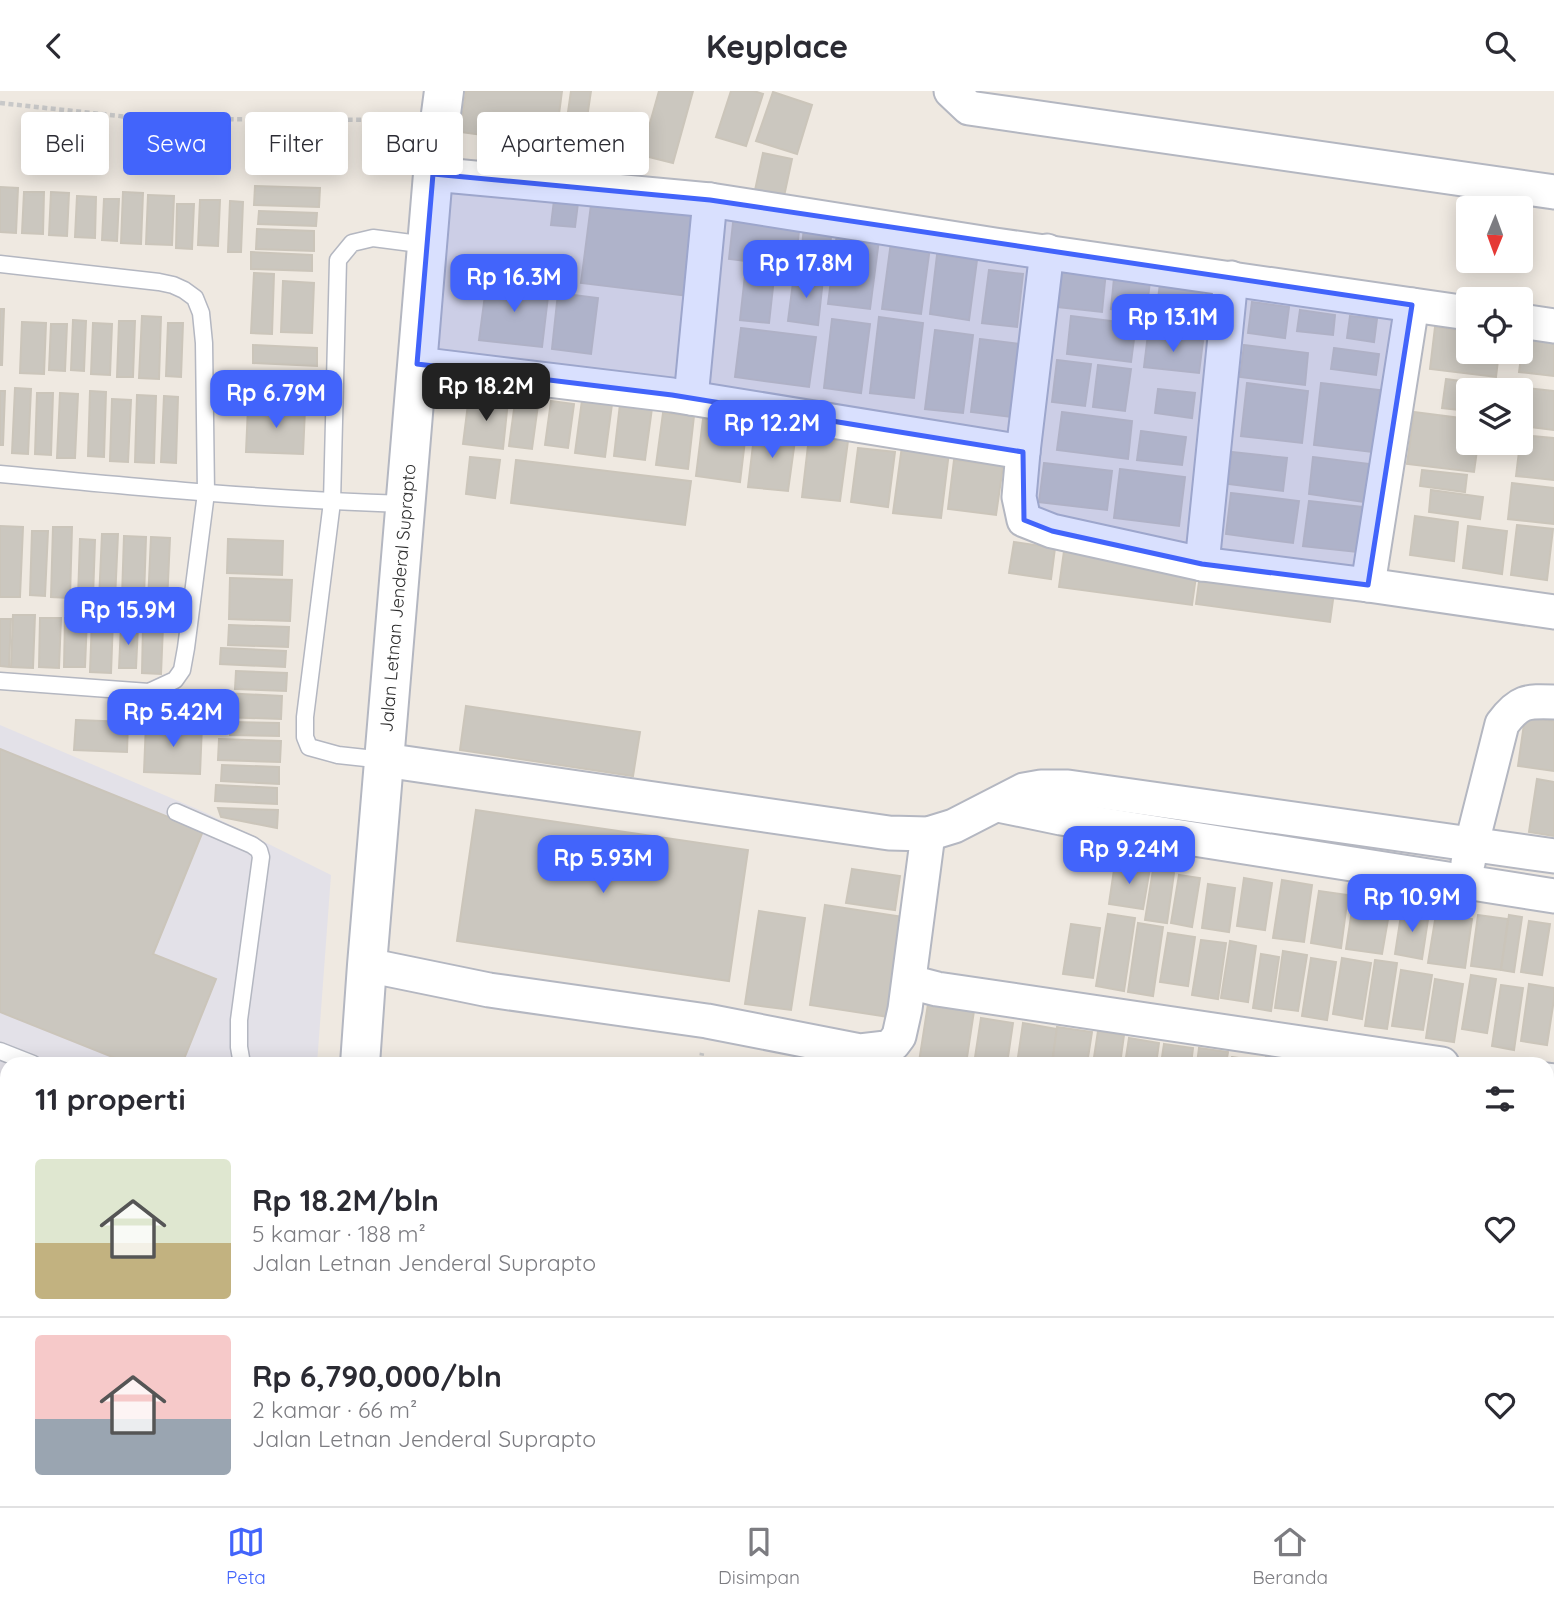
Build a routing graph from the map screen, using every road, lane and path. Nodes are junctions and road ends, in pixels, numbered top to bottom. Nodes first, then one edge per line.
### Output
1 (951, 91) edge
2 (0, 103) edge
3 (442, 106) edge
4 (433, 175) edge
5 (444, 175) edge
6 (1554, 192) edge
7 (710, 200) junction
8 (427, 245) junction
9 (1047, 251) junction
10 (0, 264) edge
11 (1231, 278) junction
12 (1412, 305) junction
13 (1456, 311) edge
14 (1533, 323) edge
15 (1554, 326) edge
16 (417, 363) junction
17 (691, 398) junction
18 (1023, 452) junction
19 (0, 474) edge
20 (206, 493) junction
21 (332, 502) junction
22 (406, 504) junction
23 (1202, 564) junction
24 (1368, 585) junction
25 (1554, 612) edge
26 (0, 681) edge
27 (1554, 702) edge
28 (384, 760) junction
29 (998, 804) junction
30 (176, 812) dead end
31 (928, 834) junction
32 (1472, 843) junction
33 (1554, 856) edge
34 (1465, 883) junction
35 (1554, 896) edge
36 (367, 965) junction
37 (909, 982) junction
38 (241, 1057) edge
39 (360, 1057) edge
40 (859, 1057) edge
41 (1395, 1057) edge

1 - 6 street
2 - 3 path
4 - 8 main road, Jalan Letnan Jenderal Suprapto
5 - 7 street
7 - 9 street
7 - 17 street
8 - 16 main road, Jalan Letnan Jenderal Suprapto
8 - 21 lane
9 - 11 street
9 - 18 street
10 - 20 lane
11 - 12 street
11 - 23 street
12 - 13 street
12 - 24 street
14 - 15 street
16 - 17 street
16 - 22 main road, Jalan Letnan Jenderal Suprapto
17 - 18 street
18 - 23 street
19 - 20 lane
20 - 21 lane
20 - 26 lane
21 - 22 lane
21 - 28 lane
22 - 28 main road, Jalan Letnan Jenderal Suprapto
23 - 24 street
24 - 25 street
27 - 32 street
28 - 31 street
28 - 36 main road, Jalan Letnan Jenderal Suprapto
29 - 31 street
29 - 32 street
29 - 34 street
30 - 38 lane
31 - 37 street
32 - 33 street
32 - 34 street
34 - 35 street
36 - 39 main road, Jalan Letnan Jenderal Suprapto
36 - 40 street
37 - 40 street
37 - 41 street

